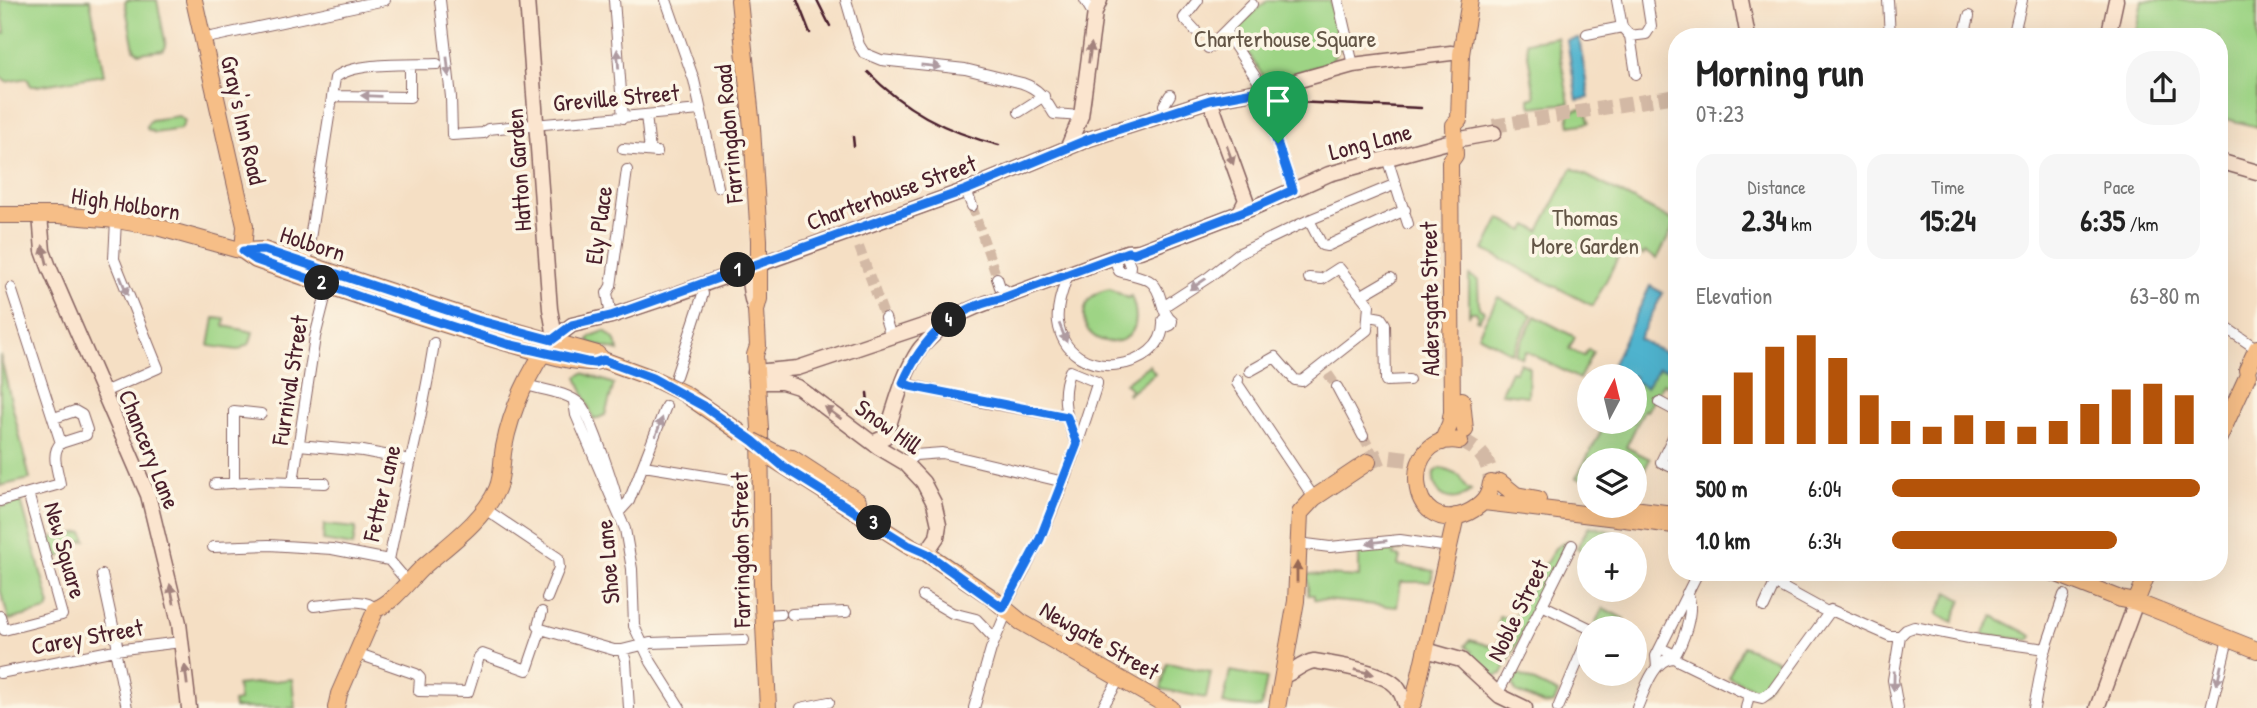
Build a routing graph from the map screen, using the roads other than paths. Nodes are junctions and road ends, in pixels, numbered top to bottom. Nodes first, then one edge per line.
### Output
1 (194, 0) edge
2 (385, 0) edge
3 (440, 0) edge
4 (527, 0) edge
5 (614, 0) edge
6 (666, 0) edge
7 (739, 0) edge
8 (846, 0) edge
9 (1085, 0) edge
10 (1198, 0) edge
11 (1338, 0) edge
12 (1459, 0) edge
13 (1470, 0) edge
14 (1617, 0) edge
15 (1647, 0) edge
16 (1741, 0) edge
17 (2022, 0) edge
18 (2116, 0) edge
19 (1888, 1) edge
20 (1252, 4) dead end
21 (1098, 6) edge
22 (1969, 16) dead end
23 (1622, 27) junction
24 (1746, 28) edge
25 (1890, 28) edge
26 (1966, 28) edge
27 (2014, 28) edge
28 (2110, 28) edge
29 (1195, 30) dead end
30 (1225, 31) junction
31 (1587, 34) dead end
32 (1630, 36) junction
33 (202, 39) junction
34 (1209, 44) dead end
35 (1451, 53) junction
36 (437, 64) dead end
37 (410, 65) junction
38 (1353, 65) junction
39 (1636, 74) dead end
40 (1264, 90) junction
41 (1170, 95) dead end
42 (333, 96) junction
43 (1044, 96) junction
44 (1210, 100) junction
45 (700, 110) junction
46 (1019, 113) dead end
47 (1167, 114) junction
48 (646, 115) junction
49 (623, 118) junction
50 (1080, 118) junction
51 (538, 124) junction
52 (1494, 130) tunnel mouth
53 (1455, 137) junction
54 (1089, 139) junction
55 (623, 149) dead end
56 (1067, 149) junction
57 (1387, 158) junction
58 (2228, 164) edge
59 (627, 170) dead end
60 (2257, 172) edge
61 (1396, 184) junction
62 (718, 187) dead end
63 (966, 190) junction
64 (1293, 190) junction
65 (1249, 205) junction
66 (972, 206) tunnel mouth
67 (1405, 210) junction
68 (0, 215) edge
69 (40, 215) junction
70 (116, 220) junction
71 (1309, 220) junction
72 (1408, 224) dead end
73 (243, 251) junction
74 (1119, 255) junction
75 (752, 266) junction
76 (305, 271) junction
77 (1068, 274) junction
78 (1309, 278) dead end
79 (1391, 278) dead end
80 (700, 284) junction
81 (328, 286) junction
82 (11, 288) dead end
83 (1362, 295) junction
84 (610, 309) junction
85 (1370, 316) junction
86 (1165, 317) junction
87 (885, 318) tunnel mouth
88 (945, 321) junction
89 (2228, 330) edge
90 (891, 337) junction
91 (434, 344) dead end
92 (2257, 349) edge
93 (556, 350) junction
94 (798, 368) junction
95 (2247, 370) junction
96 (1250, 371) dead end
97 (676, 376) dead end
98 (762, 377) junction
99 (1238, 380) dead end
100 (1409, 380) dead end
101 (903, 383) junction
102 (529, 386) junction
103 (798, 387) junction
104 (1338, 387) tunnel mouth
105 (104, 393) junction
106 (2228, 400) edge
107 (1659, 402) dead end
108 (666, 406) dead end
109 (1668, 407) edge
110 (261, 414) dead end
111 (1067, 417) junction
112 (54, 418) junction
113 (2228, 418) edge
114 (1363, 436) tunnel mouth
115 (874, 442) junction
116 (1442, 442) junction
117 (61, 443) junction
118 (1077, 444) junction
119 (299, 445) junction
120 (1668, 448) edge
121 (410, 460) junction
122 (787, 461) junction
123 (905, 463) junction
124 (1368, 463) tunnel mouth
125 (644, 466) junction
126 (1668, 466) edge
127 (737, 481) dead end
128 (234, 482) junction
129 (293, 482) junction
130 (1064, 482) junction
131 (215, 484) dead end
132 (325, 484) dead end
133 (28, 493) junction
134 (1314, 498) junction
135 (0, 501) edge
136 (1484, 502) junction
137 (1577, 504) edge
138 (485, 509) junction
139 (1577, 510) edge
140 (619, 512) junction
141 (1647, 514) edge
142 (1456, 516) junction
143 (1647, 517) edge
144 (1668, 518) edge
145 (1668, 519) edge
146 (1298, 543) junction
147 (1572, 545) dead end
148 (212, 547) dead end
149 (1449, 547) junction
150 (926, 553) junction
151 (389, 561) junction
152 (102, 575) dead end
153 (407, 581) junction
154 (1693, 581) edge
155 (1777, 581) edge
156 (2075, 581) edge
157 (2105, 581) edge
158 (2144, 581) edge
159 (1776, 584) junction
160 (1687, 593) junction
161 (923, 596) dead end
162 (2064, 596) dead end
163 (547, 598) dead end
164 (2136, 602) junction
165 (1542, 605) junction
166 (314, 606) dead end
167 (1764, 607) dead end
168 (376, 609) junction
169 (1005, 609) junction
170 (542, 612) dead end
171 (846, 612) dead end
172 (1830, 612) junction
173 (764, 615) junction
174 (0, 617) edge
175 (1674, 620) junction
176 (1577, 622) edge
177 (1688, 623) junction
178 (541, 629) junction
179 (1900, 636) junction
180 (995, 639) junction
181 (2228, 639) junction
182 (744, 640) dead end
183 (181, 642) junction
184 (641, 645) junction
185 (1660, 648) junction
186 (116, 649) junction
187 (2046, 649) junction
188 (622, 650) junction
189 (1426, 650) junction
190 (2257, 650) edge
191 (356, 653) junction
192 (1673, 658) junction
193 (1577, 663) edge
194 (1657, 667) junction
195 (0, 673) edge
196 (1283, 676) junction
197 (1120, 678) junction
198 (1749, 695) junction
199 (1498, 699) edge
200 (828, 702) dead end
201 (127, 708) edge
202 (189, 708) edge
203 (336, 708) edge
204 (629, 708) edge
205 (680, 708) edge
206 (768, 708) edge
207 (801, 708) edge
208 (974, 708) edge
209 (1102, 708) edge
210 (1171, 708) edge
211 (1277, 708) edge
212 (1408, 708) edge
213 (1525, 708) edge
214 (1558, 708) edge
215 (1637, 708) edge
216 (1746, 708) edge
217 (1898, 708) edge
218 (2034, 708) edge
219 (2097, 708) edge
220 (2211, 708) edge

1 - 33 main road, Gray's Inn Road
2 - 33 street
3 -> 51 street, Greville Street
4 - 51 street, Hatton Garden
49 -> 5 street
6 - 45 street
7 - 75 main road, Farringdon Road
8 -> 43 street
9 - 21 street
10 - 29 street
11 - 38 street
12 - 35 main road, Aldersgate Street
13 - 53 main road, Aldersgate Street
14 - 23 street
15 - 32 street
16 - 24 street
17 - 27 street
18 - 28 street
19 - 25 street
20 - 30 street
50 -> 21 street
22 - 26 street
23 - 31 street
23 - 32 street
30 - 34 street
30 - 40 street
32 - 39 street
33 - 73 main road, Gray's Inn Road
35 - 38 street
35 - 53 main road, Aldersgate Street
36 - 37 street
37 - 42 street
37 -> 42 street
38 - 40 street
40 - 44 street, Charterhouse Street
40 - 64 street
41 - 47 street
42 - 76 street
43 - 46 street
43 - 50 street
44 - 47 street, Charterhouse Street
44 -> 65 street
45 - 48 street, Greville Street
45 - 62 street
47 - 54 street, Charterhouse Street
48 - 49 street, Greville Street
48 - 55 street
49 - 51 street, Greville Street
50 - 54 street
50 - 56 street
51 - 93 street, Hatton Garden
52 - 53 street, Long Lane
53 - 57 street, Long Lane
53 - 116 main road, Aldersgate Street
53 - 116 main road, Aldersgate Street
54 - 56 street, Charterhouse Street
56 - 63 street, Charterhouse Street
57 - 61 street
57 - 64 street, Long Lane
58 - 60 street
59 - 84 street, Ely Place
61 - 67 street
61 - 71 street
63 - 66 street
63 - 75 street, Charterhouse Street
64 - 65 street, Long Lane
65 - 74 street, Long Lane
67 - 71 street
67 - 72 street
68 - 69 main road, High Holborn
69 - 70 main road, High Holborn
105 -> 69 street, Chancery Lane
70 - 73 main road, High Holborn
70 -> 105 street
71 -> 86 street
73 - 76 main road, Holborn
74 - 77 street
74 - 86 street
75 - 80 street, Charterhouse Street
75 - 98 main road, Farringdon Street
76 - 81 main road, Holborn
76 - 93 main road, Holborn
77 -> 86 street
77 - 88 street
78 - 83 street
79 - 83 street
80 - 84 street, Charterhouse Street
80 - 97 street
81 - 93 main road, Holborn
81 - 119 street, Furnival Street
82 - 112 street
83 - 85 street
84 - 93 street, Charterhouse Street
85 - 96 street
85 - 100 street
87 - 90 street
88 - 90 street
88 - 101 street
89 - 92 street
90 - 94 street
91 - 121 street, Fetter Lane
92 - 95 main road
93 - 102 main road
93 - 122 main road, bridge
94 - 98 street
94 - 103 street
95 - 106 main road
95 - 113 main road
98 - 103 street, Snow Hill
98 - 173 main road, Farringdon Street
99 - 134 street
101 - 111 street
101 - 115 street
102 - 138 main road
102 - 140 street
115 -> 103 street, Snow Hill
104 - 114 street
183 -> 105 street, Chancery Lane
107 - 109 street
125 -> 108 street, Shoe Lane
110 - 128 street
111 - 118 street
111 - 118 street
112 - 117 street
112 - 117 street
115 - 123 street, Snow Hill
116 - 142 main road
117 - 133 street
118 - 130 street
119 - 121 street
119 - 129 street, Furnival Street
120 - 126 street
121 - 151 street, Fetter Lane
122 - 150 main road
122 - 150 main road
123 - 130 street
123 - 150 street, Snow Hill
124 - 134 main road
125 - 127 street
125 - 140 street, Shoe Lane
128 - 129 street
128 - 131 street
129 - 132 street
130 - 169 street
133 - 135 street, New Square
133 - 174 street, New Square
134 - 146 main road
136 - 137 main road
136 - 139 main road
136 - 142 main road
138 - 153 main road
138 - 163 street
140 - 184 street, Shoe Lane
141 - 144 main road
142 - 149 main road
143 - 145 main road
149 -> 146 street
196 -> 146 main road
147 - 165 street, Noble Street
148 - 151 street
149 - 189 main road
150 - 169 main road, Newgate Street
151 - 153 street, Fetter Lane
152 - 186 street
153 - 168 main road
154 - 160 street
155 - 159 street
156 - 164 main road
157 - 164 main road
158 - 164 main road
159 - 167 street
159 - 172 street
160 - 175 street
160 - 177 street
161 - 180 street
162 - 187 street
164 - 181 main road
164 - 219 street
165 - 176 street
165 - 199 street, Noble Street
166 - 168 street
168 - 191 main road
169 - 180 street
169 - 197 main road, Newgate Street
170 - 178 street
171 - 173 street
172 - 179 street
172 - 198 street
173 - 206 main road, Farringdon Street
175 - 177 street
175 - 185 street
177 - 192 street
178 - 188 street
178 - 191 street
179 - 187 street
179 -> 217 street
180 - 208 street
181 - 190 main road
181 -> 220 street
182 - 184 street
183 - 186 street, Carey Street
202 -> 183 street, Chancery Lane
184 - 188 street
184 - 205 street, Shoe Lane
185 - 192 street
185 - 194 street
186 - 195 street, Carey Street
186 - 201 street
187 - 218 street
188 - 204 street
189 - 199 street
189 - 212 main road
191 - 203 main road
192 - 194 street
192 - 198 street
193 - 214 street
194 - 215 street
196 - 211 main road
196 -> 212 street
197 - 209 street
197 - 210 main road, Newgate Street
198 - 216 street
199 - 213 street
200 - 207 street

